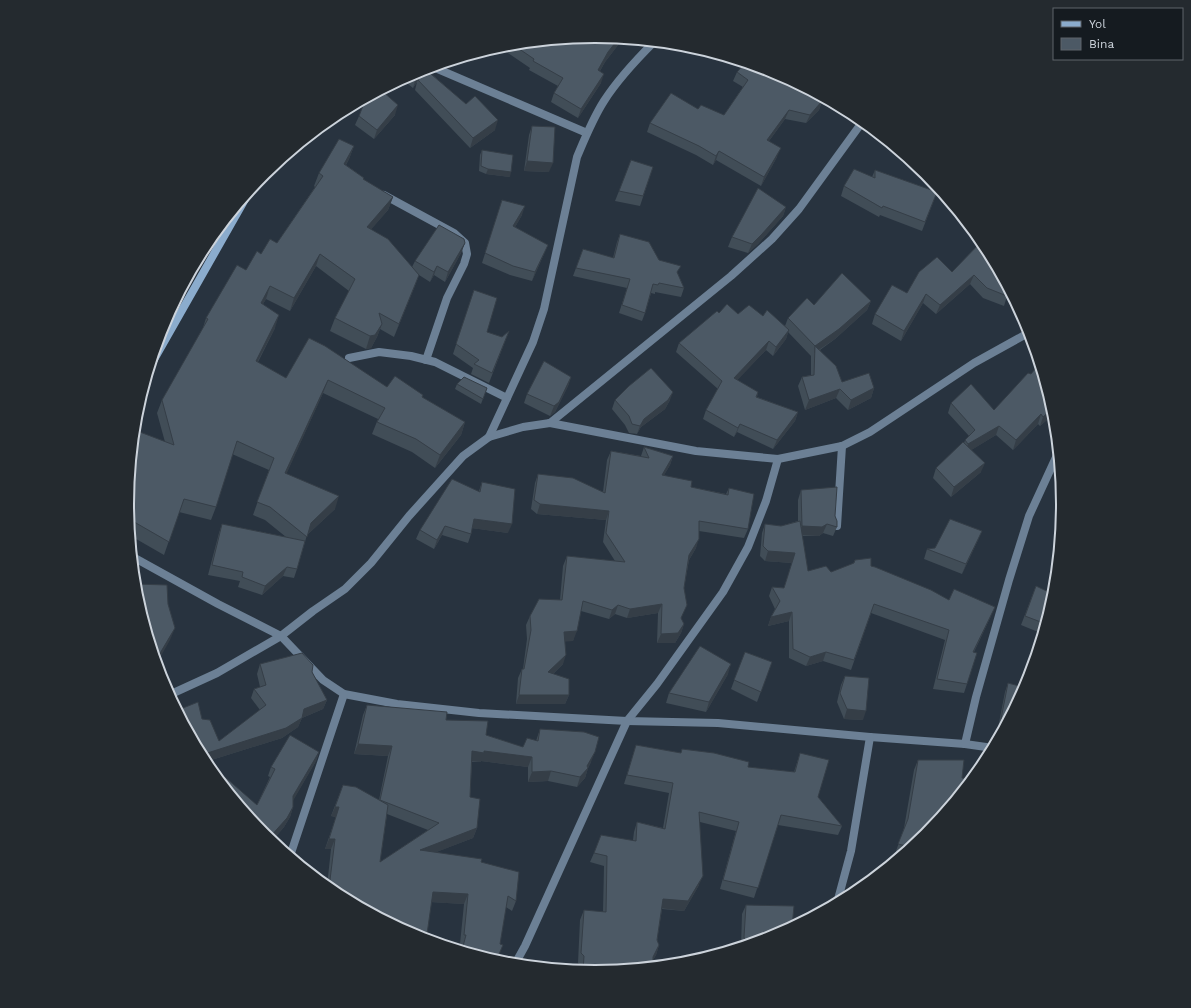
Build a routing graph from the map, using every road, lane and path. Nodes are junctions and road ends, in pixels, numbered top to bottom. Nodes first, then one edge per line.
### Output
1 (650, 46) edge
2 (441, 69) edge
3 (859, 126) edge
4 (587, 133) junction
5 (379, 192) edge
6 (235, 217) edge
7 (1024, 335) edge
8 (166, 339) edge
9 (349, 358) dead end
10 (426, 360) junction
11 (507, 398) junction
12 (550, 423) junction
13 (489, 437) junction
14 (842, 446) junction
15 (778, 459) junction
16 (1055, 460) edge
17 (837, 526) edge
18 (138, 560) edge
19 (281, 636) junction
20 (175, 692) edge
21 (344, 694) junction
22 (627, 721) junction
23 (870, 737) junction
24 (965, 744) junction
25 (987, 747) edge
26 (292, 851) edge
27 (839, 895) edge
28 (518, 958) edge

1 - 4 street
2 - 4 street
3 - 12 street
4 - 11 street
5 - 10 street
6 - 8 street
7 - 14 street
9 - 10 street
10 - 11 street
11 - 13 street
12 - 13 street
12 - 15 street
13 - 19 street
14 - 15 street
14 - 17 street
15 - 22 street
16 - 24 street
18 - 19 street
19 - 20 street
19 - 21 street
21 - 22 street
21 - 26 street
22 - 23 street
22 - 28 street
23 - 24 street
23 - 27 street
24 - 25 street

